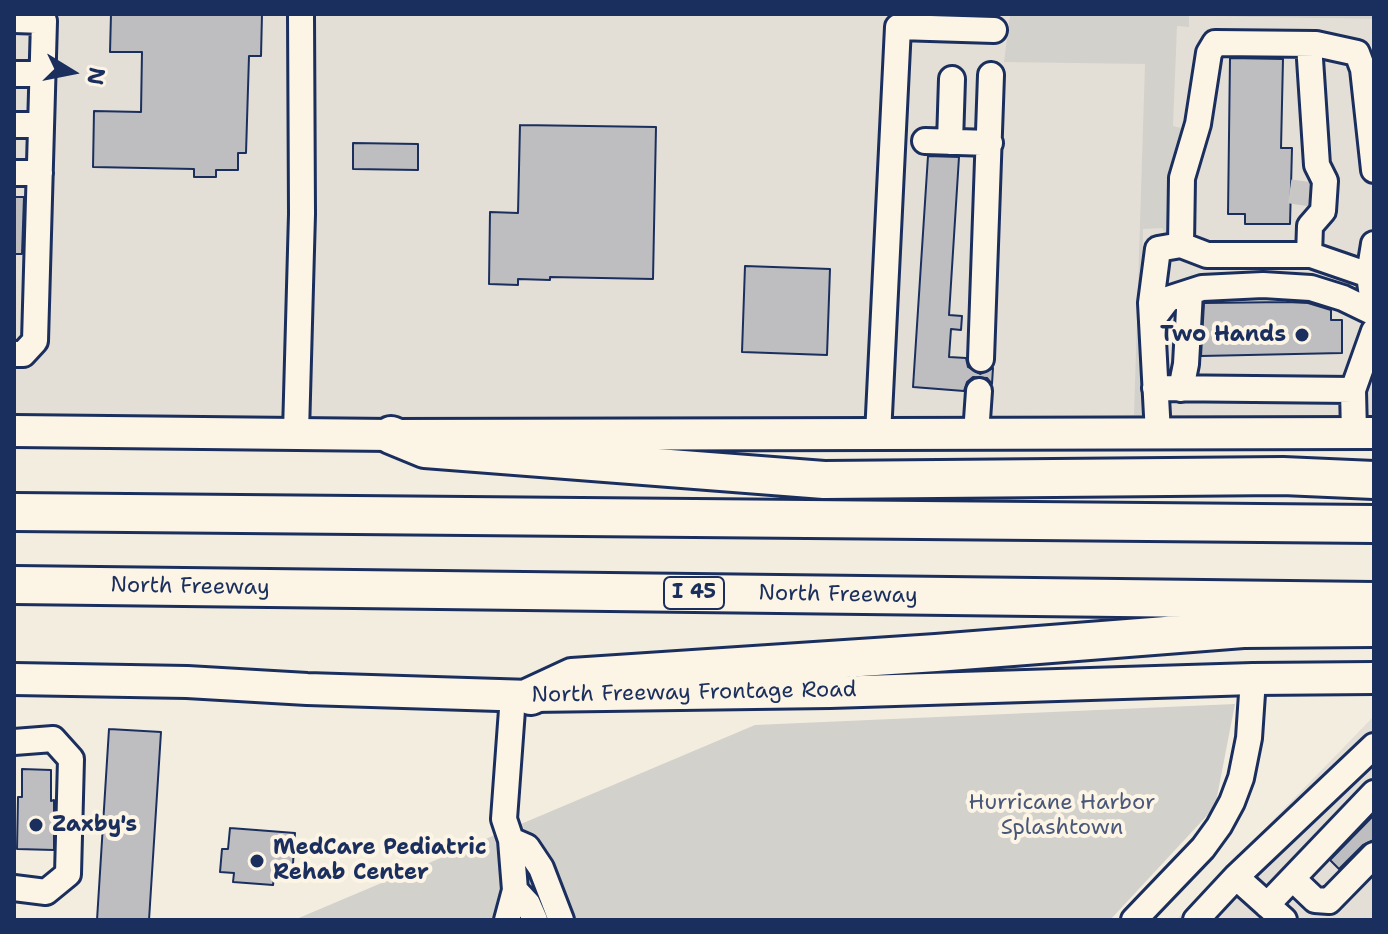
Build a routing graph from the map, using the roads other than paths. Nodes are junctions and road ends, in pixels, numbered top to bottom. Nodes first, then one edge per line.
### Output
1 (301, 14) edge
2 (14, 20) edge
3 (994, 30) dead end
4 (1309, 44) junction
5 (14, 74) edge
6 (43, 74) junction
7 (991, 75) dead end
8 (952, 79) dead end
9 (14, 125) edge
10 (41, 125) junction
11 (925, 141) dead end
12 (950, 142) junction
13 (990, 143) junction
14 (1374, 170) edge
15 (14, 173) edge
16 (40, 173) junction
17 (1374, 244) edge
18 (1181, 245) junction
19 (1309, 255) junction
20 (1369, 275) junction
21 (1190, 292) junction
22 (1374, 311) edge
23 (1152, 320) junction
24 (1374, 331) edge
25 (14, 354) edge
26 (981, 359) dead end
27 (1155, 388) junction
28 (1181, 389) junction
29 (1353, 390) junction
30 (979, 391) dead end
31 (14, 431) edge
32 (296, 432) junction
33 (1364, 433) edge
34 (976, 434) junction
35 (1158, 434) junction
36 (391, 435) junction
37 (878, 435) junction
38 (1374, 480) edge
39 (14, 512) edge
40 (1374, 524) edge
41 (14, 585) edge
42 (1374, 601) edge
43 (1374, 628) edge
44 (1374, 678) edge
45 (14, 679) edge
46 (1253, 679) junction
47 (522, 696) junction
48 (14, 742) edge
49 (1374, 746) edge
50 (1355, 764) junction
51 (1374, 785) edge
52 (1374, 793) edge
53 (511, 840) junction
54 (1374, 855) edge
55 (1374, 872) edge
56 (1236, 877) junction
57 (1293, 879) junction
58 (14, 888) edge
59 (515, 890) junction
60 (1276, 912) edge
61 (1205, 917) edge
62 (507, 920) edge
63 (535, 920) edge
64 (561, 920) edge
65 (1134, 920) edge
66 (1328, 920) edge

1 - 32 lane
2 - 6 lane
3 - 37 lane
4 - 14 lane
4 - 18 lane
4 - 19 lane
5 - 6 lane
6 - 10 lane
7 - 13 lane
8 - 12 lane
9 - 10 lane
10 - 16 lane
11 - 12 lane
12 - 13 lane
13 - 26 lane
15 - 16 lane
16 - 25 lane
17 - 20 lane
18 - 19 lane
18 - 23 lane
19 - 20 lane
20 - 22 lane
21 - 22 lane
21 - 23 lane
21 - 28 lane
23 - 27 lane
24 - 29 lane
27 - 28 lane
27 - 35 lane
28 - 29 lane
29 - 33 lane
30 - 34 lane
31 - 32 main road
32 - 36 main road
33 - 35 main road
34 - 35 main road
34 - 37 main road
36 - 37 main road
36 - 38 highway
39 - 40 highway
41 - 42 highway, North Freeway / I 45
43 - 47 highway
44 - 46 main road, North Freeway Frontage Road
45 - 47 main road, North Freeway Frontage Road
46 - 47 main road, North Freeway Frontage Road
46 - 65 lane
47 - 53 lane
48 - 58 lane
49 - 50 lane
50 - 51 lane
50 - 56 lane
52 - 57 lane
53 - 59 lane
53 - 64 lane
54 - 57 lane
55 - 66 lane
56 - 60 lane
56 - 61 lane
57 - 60 lane
59 - 62 lane
59 - 63 lane

